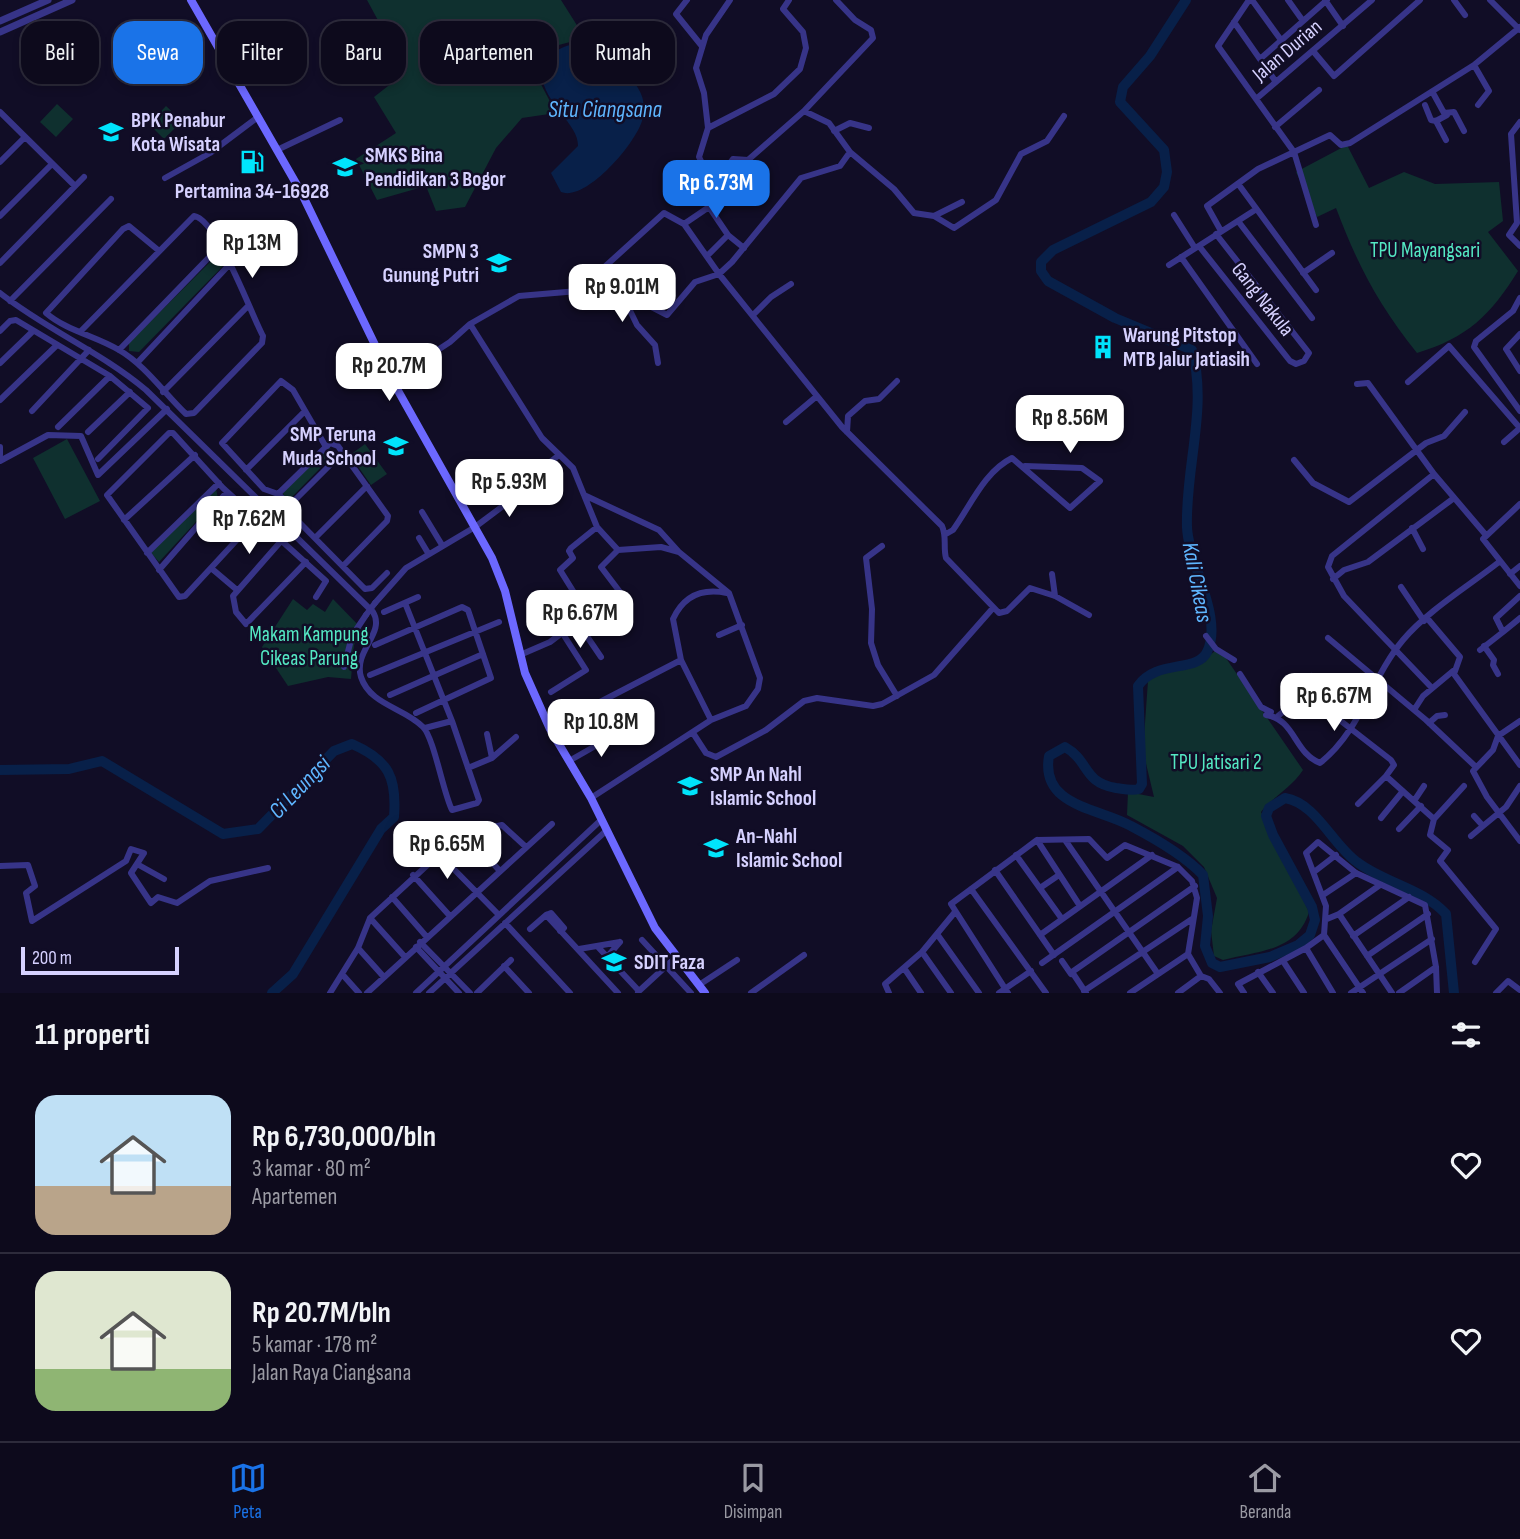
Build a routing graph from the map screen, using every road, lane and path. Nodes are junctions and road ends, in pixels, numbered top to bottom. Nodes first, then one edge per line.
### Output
1 (48, 0) edge
2 (72, 0) edge
3 (191, 0) edge
4 (687, 0) edge
5 (730, 0) edge
6 (789, 0) edge
7 (836, 0) edge
8 (1250, 0) edge
9 (1288, 0) edge
10 (1326, 0) edge
11 (1372, 0) edge
12 (1420, 0) edge
13 (1454, 0) edge
14 (1490, 0) edge
15 (1465, 15) dead end
16 (0, 21) edge
17 (1303, 21) junction
18 (1234, 22) junction
19 (1343, 26) junction
20 (1520, 28) edge
21 (0, 32) edge
22 (1281, 40) junction
23 (702, 45) junction
24 (1313, 51) junction
25 (1260, 59) junction
26 (1474, 65) junction
27 (1276, 82) junction
28 (1319, 90) dead end
29 (1433, 93) junction
30 (1256, 99) junction
31 (1425, 105) dead end
32 (1478, 105) dead end
33 (804, 111) junction
34 (0, 114) edge
35 (1447, 115) junction
36 (1064, 116) dead end
37 (258, 117) junction
38 (340, 120) dead end
39 (1436, 121) junction
40 (1520, 122) edge
41 (1275, 127) junction
42 (708, 128) junction
43 (869, 128) dead end
44 (834, 131) junction
45 (1464, 131) dead end
46 (25, 137) junction
47 (1446, 140) dead end
48 (277, 150) junction
49 (850, 152) junction
50 (1294, 152) junction
51 (3, 156) edge
52 (0, 162) edge
53 (52, 164) junction
54 (84, 177) dead end
55 (165, 177) dead end
56 (1518, 182) edge
57 (1239, 185) junction
58 (75, 186) junction
59 (715, 189) junction
60 (111, 199) dead end
61 (962, 202) dead end
62 (709, 207) junction
63 (1255, 210) junction
64 (1174, 215) dead end
65 (0, 216) edge
66 (934, 216) junction
67 (1238, 221) junction
68 (684, 224) junction
69 (1316, 225) dead end
70 (1219, 233) junction
71 (728, 235) junction
72 (1520, 246) edge
73 (220, 247) junction
74 (1197, 247) junction
75 (744, 248) junction
76 (158, 250) junction
77 (1332, 253) dead end
78 (708, 255) junction
79 (1181, 257) junction
80 (0, 263) edge
81 (229, 265) junction
82 (1169, 265) dead end
83 (1303, 273) junction
84 (719, 274) junction
85 (590, 282) junction
86 (791, 284) dead end
87 (611, 286) junction
88 (1316, 290) dead end
89 (0, 293) edge
90 (1520, 298) edge
91 (10, 301) junction
92 (248, 306) junction
93 (753, 315) junction
94 (1312, 318) dead end
95 (470, 324) junction
96 (0, 331) edge
97 (32, 332) junction
98 (80, 332) junction
99 (1520, 334) edge
100 (57, 345) junction
101 (89, 350) junction
102 (122, 352) junction
103 (134, 361) junction
104 (81, 362) junction
105 (0, 363) edge
106 (659, 363) dead end
107 (1257, 364) dead end
108 (115, 365) junction
109 (123, 370) junction
110 (1520, 371) edge
111 (110, 376) junction
112 (392, 380) junction
113 (897, 381) dead end
114 (1408, 383) dead end
115 (1357, 384) dead end
116 (163, 391) junction
117 (130, 392) junction
118 (817, 396) junction
119 (0, 400) edge
120 (167, 409) junction
121 (32, 411) dead end
122 (305, 411) junction
123 (1520, 411) edge
124 (1465, 412) dead end
125 (786, 422) dead end
126 (58, 427) dead end
127 (88, 432) dead end
128 (847, 432) junction
129 (1504, 442) dead end
130 (0, 447) edge
131 (326, 447) junction
132 (1417, 450) junction
133 (343, 453) junction
134 (0, 455) edge
135 (195, 455) junction
136 (559, 455) junction
137 (98, 458) dead end
138 (1294, 460) dead end
139 (0, 461) edge
140 (1025, 466) junction
141 (246, 470) junction
142 (1434, 474) junction
143 (235, 478) junction
144 (367, 486) junction
145 (223, 488) junction
146 (584, 495) junction
147 (1454, 498) junction
148 (284, 499) junction
149 (1520, 504) edge
150 (268, 510) junction
151 (422, 512) dead end
152 (274, 516) junction
153 (258, 517) junction
154 (124, 520) junction
155 (475, 527) junction
156 (597, 527) junction
157 (1412, 528) junction
158 (946, 534) junction
159 (1485, 534) junction
160 (316, 537) junction
161 (419, 538) dead end
162 (282, 540) junction
163 (442, 545) junction
164 (882, 546) dead end
165 (1423, 549) dead end
166 (618, 550) junction
167 (679, 552) junction
168 (147, 553) junction
169 (428, 553) junction
170 (306, 562) junction
171 (1499, 562) junction
172 (343, 566) junction
173 (1520, 566) edge
174 (211, 568) junction
175 (159, 570) junction
176 (387, 573) dead end
177 (1052, 574) dead end
178 (1510, 574) junction
179 (1333, 579) junction
180 (1520, 586) edge
181 (1401, 587) dead end
182 (237, 590) junction
183 (730, 593) junction
184 (613, 594) dead end
185 (1055, 596) junction
186 (1520, 596) edge
187 (316, 597) dead end
188 (418, 597) dead end
189 (405, 603) junction
190 (993, 608) junction
191 (594, 611) junction
192 (384, 612) dead end
193 (1089, 615) dead end
194 (1520, 618) edge
195 (1426, 619) junction
196 (580, 621) junction
197 (499, 622) dead end
198 (743, 625) junction
199 (571, 628) junction
200 (416, 629) junction
201 (475, 631) junction
202 (1503, 632) junction
203 (563, 634) junction
204 (719, 635) dead end
205 (1206, 636) dead end
206 (1328, 638) dead end
207 (375, 645) dead end
208 (1395, 650) junction
209 (426, 652) junction
210 (483, 654) junction
211 (520, 655) junction
212 (601, 657) dead end
213 (681, 660) junction
214 (1234, 660) dead end
215 (344, 667) dead end
216 (1453, 671) junction
217 (1240, 674) dead end
218 (1498, 674) dead end
219 (370, 676) dead end
220 (436, 676) junction
221 (1311, 676) dead end
222 (1376, 678) junction
223 (1297, 687) dead end
224 (1432, 688) junction
225 (551, 692) dead end
226 (390, 695) dead end
227 (897, 696) junction
228 (445, 700) junction
229 (598, 703) dead end
230 (1414, 710) junction
231 (416, 713) dead end
232 (1266, 715) dead end
233 (1445, 715) dead end
234 (1277, 716) junction
235 (452, 720) junction
236 (711, 720) junction
237 (1429, 723) junction
238 (1520, 724) edge
239 (425, 728) junction
240 (1351, 729) junction
241 (618, 733) dead end
242 (693, 733) junction
243 (486, 734) dead end
244 (516, 737) dead end
245 (1500, 738) junction
246 (1520, 748) edge
247 (1512, 755) junction
248 (492, 758) junction
249 (569, 761) junction
250 (1520, 765) edge
251 (1476, 766) junction
252 (468, 768) junction
253 (1386, 776) junction
254 (1424, 786) dead end
255 (1464, 786) dead end
256 (1520, 786) edge
257 (1403, 791) junction
258 (591, 798) junction
259 (1414, 801) junction
260 (1358, 804) dead end
261 (1421, 806) junction
262 (1500, 813) junction
263 (1474, 816) dead end
264 (1381, 818) dead end
265 (1434, 819) junction
266 (601, 820) junction
267 (552, 824) dead end
268 (1483, 826) junction
269 (1399, 829) dead end
270 (607, 830) junction
271 (465, 833) junction
272 (1471, 836) dead end
273 (1037, 840) junction
274 (1065, 840) junction
275 (1520, 841) edge
276 (526, 847) junction
277 (439, 853) junction
278 (1016, 855) junction
279 (1152, 855) junction
280 (1336, 855) junction
281 (137, 864) junction
282 (0, 866) edge
283 (1178, 867) junction
284 (268, 868) dead end
285 (499, 870) junction
286 (995, 870) junction
287 (1314, 872) junction
288 (1356, 873) junction
289 (1059, 874) junction
290 (413, 875) junction
291 (164, 879) dead end
292 (1380, 885) junction
293 (1195, 886) junction
294 (1040, 888) junction
295 (971, 889) junction
296 (476, 891) junction
297 (1101, 892) junction
298 (1323, 895) junction
299 (391, 897) junction
300 (1409, 897) junction
301 (1080, 906) junction
302 (955, 912) junction
303 (1115, 912) junction
304 (1339, 914) junction
305 (1428, 914) junction
306 (449, 915) junction
307 (498, 915) junction
308 (370, 918) junction
309 (1062, 919) junction
310 (1192, 919) junction
311 (1326, 919) junction
312 (506, 923) junction
313 (530, 929) dead end
314 (1129, 932) junction
315 (937, 934) junction
316 (1040, 935) junction
317 (1324, 935) junction
318 (426, 936) junction
319 (1353, 936) junction
320 (1433, 939) junction
321 (642, 940) dead end
322 (418, 944) junction
323 (598, 947) junction
324 (358, 948) junction
325 (1306, 948) junction
326 (579, 949) junction
327 (922, 952) junction
328 (1143, 952) junction
329 (1188, 954) junction
330 (804, 955) dead end
331 (1054, 955) junction
332 (1367, 956) junction
333 (405, 957) junction
334 (607, 957) junction
335 (676, 957) junction
336 (511, 960) dead end
337 (737, 960) dead end
338 (1062, 961) dead end
339 (1283, 961) junction
340 (1475, 962) dead end
341 (1042, 963) dead end
342 (504, 966) junction
343 (666, 966) junction
344 (1436, 967) junction
345 (904, 968) junction
346 (442, 969) junction
347 (1031, 971) junction
348 (1258, 972) junction
349 (1378, 973) junction
350 (342, 974) junction
351 (1071, 974) junction
352 (1158, 974) junction
353 (383, 976) junction
354 (448, 976) junction
355 (1200, 976) junction
356 (1007, 990) edge
357 (1361, 990) edge
358 (1520, 990) edge
359 (482, 991) edge
360 (699, 991) edge
361 (370, 992) edge
362 (638, 992) edge
363 (1085, 992) edge
364 (330, 993) edge
365 (359, 993) edge
366 (416, 993) edge
367 (429, 993) edge
368 (459, 993) edge
369 (470, 993) edge
370 (529, 993) edge
371 (570, 993) edge
372 (618, 993) edge
373 (751, 993) edge
374 (889, 993) edge
375 (921, 993) edge
376 (951, 993) edge
377 (979, 993) edge
378 (999, 993) edge
379 (1046, 993) edge
380 (1130, 993) edge
381 (1178, 993) edge
382 (1220, 993) edge
383 (1244, 993) edge
384 (1273, 993) edge
385 (1304, 993) edge
386 (1333, 993) edge
387 (1351, 993) edge
388 (1392, 993) edge
389 (1399, 993) edge
390 (1437, 993) edge
391 (1496, 993) edge

1 - 16 street
2 - 21 street
3 - 37 main road
4 - 23 street
5 - 23 street
6 - 42 street
7 - 33 street
8 - 18 street
8 - 22 street
9 - 17 street
10 - 17 street
10 - 19 street
11 - 19 street, Jalan Durian
12 - 24 street
13 - 15 street
14 - 20 street
17 - 22 street
18 - 25 street
18 - 30 street
19 - 24 street, Jalan Durian
20 - 26 street
22 - 25 street
23 - 42 street
24 - 27 street, Jalan Durian
25 - 27 street
26 - 29 street
26 - 32 street
27 - 30 street, Jalan Durian
28 - 41 street
29 - 35 street
29 - 50 street
30 - 41 street
31 - 39 street
33 - 44 street
33 - 59 street
34 - 46 street
35 - 39 street
35 - 45 street
36 - 66 street
37 - 48 main road
37 - 55 street
38 - 48 street
39 - 47 street
40 - 56 street
41 - 50 street
42 - 59 street
43 - 44 street
44 - 49 street
46 - 51 street
46 - 53 street
48 - 112 main road
49 - 66 street
49 - 75 street
50 - 57 street
50 - 69 street
51 - 52 street
53 - 58 street
53 - 65 street
54 - 58 street
56 - 72 street
57 - 63 street
57 - 70 street
58 - 80 street
59 - 62 street
60 - 91 street
61 - 66 street
62 - 68 street
62 - 71 street
63 - 67 street
63 - 83 street
64 - 74 street
67 - 70 street
67 - 94 street
68 - 78 street
68 - 85 street
70 - 74 street
70 - 74 street, Gang Nakula
71 - 75 street
71 - 78 street
73 - 76 street
73 - 81 street
73 - 102 street
74 - 79 street
75 - 84 street
76 - 98 street
76 - 98 street
77 - 83 street
78 - 84 street
79 - 82 street
79 - 107 street
81 - 92 street
81 - 103 street
83 - 88 street
84 - 87 street
84 - 93 street
85 - 87 street
85 - 95 street
86 - 93 street
87 - 106 street
89 - 91 street
90 - 123 street
91 - 101 street
92 - 116 street
92 - 116 street
93 - 118 street
95 - 112 street
95 - 136 street
96 - 97 street
97 - 100 street
97 - 105 street
98 - 102 street
99 - 110 street
100 - 104 street
100 - 119 street
101 - 104 street
101 - 108 street
102 - 103 street
102 - 108 street
103 - 109 street
103 - 116 street
104 - 111 street
104 - 121 street
108 - 109 street
109 - 120 street
111 - 117 street
111 - 126 street
112 - 155 main road
113 - 128 street
114 - 129 street
115 - 132 street
117 - 127 street
117 - 137 street
118 - 125 street
118 - 128 street
120 - 139 street
120 - 143 street
122 - 131 street
122 - 141 street
122 - 141 street
124 - 132 street
128 - 158 street
130 - 134 street
131 - 133 street
131 - 148 street
132 - 138 street
132 - 142 street
133 - 144 street
133 - 148 street
135 - 145 street
135 - 154 street
135 - 154 street
136 - 146 street
136 - 155 street
140 - 140 street
140 - 158 street
141 - 148 street
142 - 147 street
142 - 179 street
143 - 145 street
143 - 150 street
144 - 160 street
144 - 172 street
145 - 153 street
145 - 168 street
145 - 175 street
146 - 156 street
146 - 167 street
147 - 157 street
147 - 159 street
148 - 150 street
148 - 152 street
148 - 160 street
149 - 159 street
150 - 152 street
151 - 163 street
152 - 239 street
153 - 162 street
153 - 174 street
154 - 168 street
155 - 163 street
155 - 211 main road
156 - 166 street
156 - 196 street
157 - 165 street
157 - 179 street
158 - 190 street
159 - 171 street
160 - 172 street
161 - 169 street
162 - 170 street
162 - 182 street
163 - 169 street
164 - 227 street
166 - 167 street
166 - 191 street
167 - 183 street
168 - 175 street
169 - 215 street, bridge
170 - 182 street
170 - 187 street
171 - 178 street
171 - 195 street
172 - 176 street
173 - 178 street
174 - 175 street
174 - 182 street
177 - 185 street
178 - 180 street
179 - 208 street
181 - 195 street
183 - 198 street
183 - 213 street
184 - 191 street
185 - 190 street
185 - 193 street
186 - 202 street
188 - 189 street
189 - 192 street
189 - 200 street
190 - 227 street
191 - 196 street
194 - 202 street
195 - 208 street
195 - 216 street
196 - 199 street
197 - 201 street
198 - 204 street
198 - 236 street
199 - 203 street
199 - 212 street
200 - 201 street
200 - 207 street
200 - 209 street
201 - 209 street
201 - 210 street
202 - 218 street
203 - 211 street
203 - 225 street
205 - 214 street
206 - 222 street
208 - 222 street
208 - 224 street
209 - 219 street
209 - 220 street
210 - 220 street
210 - 228 street
211 - 249 main road
213 - 229 street
213 - 236 street
216 - 224 street
216 - 245 street
217 - 234 street
220 - 226 street
220 - 228 street
221 - 240 street
222 - 230 street
222 - 240 street
223 - 234 street
224 - 230 street
227 - 242 street
228 - 231 street
228 - 235 street
230 - 237 street
232 - 234 street
233 - 237 street
234 - 240 street
235 - 239 street
235 - 252 street
236 - 242 street
237 - 251 street
238 - 245 street
239 - 252 street
240 - 253 street
241 - 249 street
242 - 258 street
243 - 248 street
244 - 248 street
245 - 247 street
245 - 251 street
246 - 247 street
247 - 250 street
248 - 252 street
249 - 258 main road
251 - 262 street
253 - 257 street
253 - 260 street
254 - 259 street
255 - 265 street
256 - 262 street
257 - 259 street
257 - 264 street
258 - 266 main road
259 - 261 street
261 - 265 street
261 - 269 street
262 - 268 street
262 - 275 street
263 - 268 street
265 - 340 street
266 - 270 main road
266 - 307 street
267 - 276 street
268 - 272 street
270 - 312 street
270 - 335 main road
271 - 276 street
271 - 277 street
271 - 285 street
273 - 274 street
273 - 278 street
273 - 289 street
274 - 279 street
274 - 297 street
276 - 285 street
277 - 290 street
277 - 296 street
278 - 286 street
278 - 294 street
279 - 283 street
279 - 297 street
280 - 287 street
280 - 287 street
280 - 288 street
281 - 282 street
281 - 284 street
281 - 291 street
283 - 293 street
283 - 303 street
285 - 296 street
286 - 295 street
286 - 316 street
287 - 298 street
288 - 292 street
288 - 298 street
289 - 294 street
289 - 301 street
290 - 299 street
290 - 306 street
292 - 300 street
292 - 304 street
293 - 310 street
293 - 314 street
294 - 309 street
295 - 302 street
295 - 347 street
296 - 306 street
296 - 307 street
297 - 301 street
297 - 303 street
298 - 311 street
299 - 308 street
299 - 318 street
300 - 305 street
300 - 319 street
301 - 309 street
302 - 315 street
302 - 356 street
303 - 314 street
303 - 331 street
304 - 311 street
304 - 319 street
305 - 320 street
305 - 332 street
306 - 318 street
307 - 312 street
307 - 346 street
308 - 324 street
308 - 333 street
309 - 316 street
310 - 328 street
310 - 329 street
311 - 317 street
312 - 354 street
312 - 371 street
313 - 326 street
314 - 328 street
314 - 351 street
315 - 327 street
315 - 377 street
316 - 331 street
317 - 325 street
317 - 357 street
318 - 322 street
319 - 332 street
320 - 344 street
320 - 349 street
321 - 343 street
322 - 333 street
322 - 346 street
323 - 326 street
323 - 334 street
323 - 334 street
324 - 350 street
324 - 353 street
325 - 339 street
325 - 386 street
326 - 372 street
327 - 345 street
327 - 376 street
328 - 352 street
328 - 363 street
329 - 352 street
329 - 355 street
330 - 373 street
331 - 341 street
332 - 349 street
333 - 353 street
334 - 362 street
335 - 343 street
335 - 360 main road
336 - 342 street
337 - 360 street
338 - 351 street
339 - 348 street
339 - 385 street
342 - 359 street
342 - 370 street
343 - 360 street
343 - 362 street
344 - 389 street
344 - 390 street
345 - 374 street
345 - 375 street
346 - 354 street
346 - 366 street
347 - 356 street
347 - 379 street
348 - 383 street
348 - 384 street
349 - 357 street
349 - 388 street
350 - 364 street
350 - 365 street
351 - 363 street
352 - 380 street
353 - 361 street
354 - 367 street
354 - 368 street
354 - 369 street
355 - 381 street
355 - 382 street
356 - 378 street
357 - 387 street
358 - 391 street

